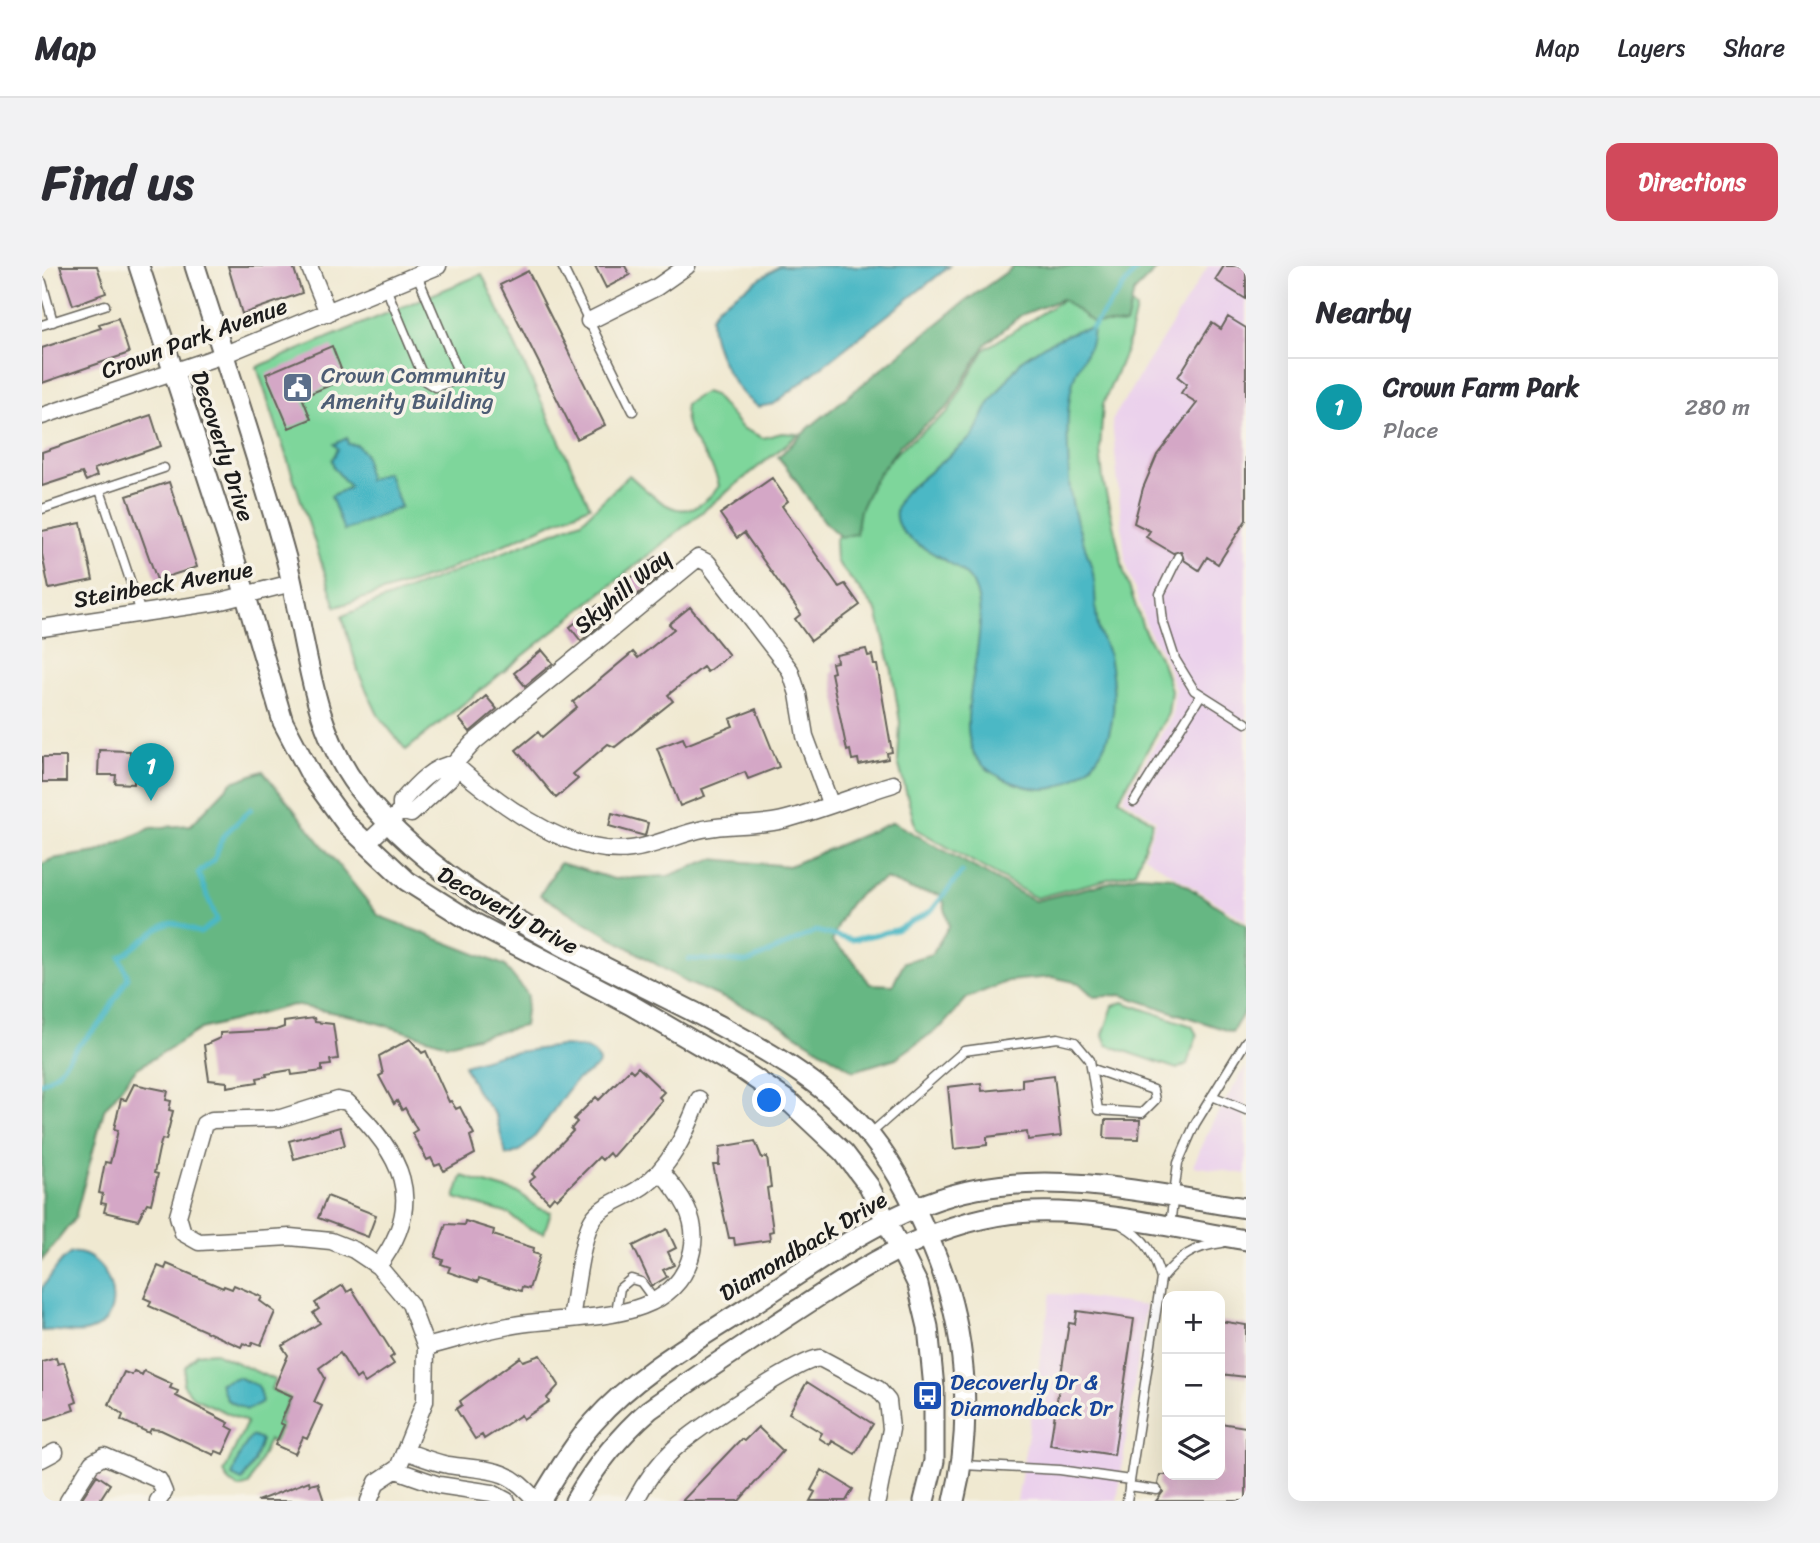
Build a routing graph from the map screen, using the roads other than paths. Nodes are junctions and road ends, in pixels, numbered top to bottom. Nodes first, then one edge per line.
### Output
1 (139, 266) edge
2 (195, 266) edge
3 (309, 266) edge
4 (438, 266) edge
5 (562, 266) edge
6 (687, 266) edge
7 (417, 275) junction
8 (42, 282) edge
9 (386, 288) junction
10 (105, 305) dead end
11 (328, 313) junction
12 (589, 321) junction
13 (53, 322) junction
14 (42, 325) edge
15 (223, 355) junction
16 (174, 372) junction
17 (633, 411) dead end
18 (42, 416) edge
19 (164, 468) dead end
20 (100, 490) junction
21 (42, 509) edge
22 (1178, 557) dead end
23 (292, 583) junction
24 (245, 596) junction
25 (141, 614) junction
26 (42, 628) edge
27 (1201, 695) junction
28 (1246, 723) edge
29 (454, 764) junction
30 (894, 784) dead end
31 (1134, 802) dead end
32 (830, 803) junction
33 (395, 817) junction
34 (366, 844) junction
35 (697, 1014) junction
36 (687, 1036) junction
37 (1246, 1041) edge
38 (1093, 1069) junction
39 (1212, 1096) junction
40 (699, 1099) dead end
41 (1246, 1110) edge
42 (869, 1135) junction
43 (660, 1171) junction
44 (1173, 1197) junction
45 (1246, 1208) edge
46 (915, 1210) junction
47 (1112, 1219) junction
48 (886, 1221) junction
49 (1169, 1227) junction
50 (928, 1236) junction
51 (1246, 1241) edge
52 (899, 1248) junction
53 (378, 1266) junction
54 (1161, 1279) junction
55 (655, 1301) junction
56 (616, 1312) junction
57 (571, 1319) junction
58 (426, 1348) junction
59 (405, 1451) junction
60 (963, 1465) junction
61 (396, 1470) junction
62 (1130, 1483) junction
63 (1157, 1490) dead end
64 (68, 1501) edge
65 (158, 1501) edge
66 (369, 1501) edge
67 (507, 1501) edge
68 (539, 1501) edge
69 (575, 1501) edge
70 (635, 1501) edge
71 (877, 1501) edge
72 (924, 1501) edge
73 (954, 1501) edge
74 (1127, 1501) edge

1 - 16 street, Decoverly Drive
2 - 15 street, Decoverly Drive
3 - 11 street
4 - 7 street, Crown Park Avenue
5 - 12 lane
6 - 12 street
7 - 9 street, Crown Park Avenue
7 - 9 lane
8 - 13 lane
9 - 11 street, Crown Park Avenue
10 - 13 lane
11 - 15 street, Crown Park Avenue
12 - 17 lane
13 - 14 lane
15 - 16 street, Crown Park Avenue
15 - 23 street, Decoverly Drive
16 - 18 street, Crown Park Avenue
16 - 24 street, Decoverly Drive
19 - 20 lane
20 - 21 lane
20 - 25 lane
22 - 27 lane
23 - 24 street, Steinbeck Avenue
23 - 33 street, Decoverly Drive
24 - 25 street, Steinbeck Avenue
24 - 34 street, Decoverly Drive
25 - 26 street, Steinbeck Avenue
27 - 28 lane
27 - 31 lane
29 - 32 street
29 - 32 street, Skyhill Way
29 - 33 street, Skyhill Way
30 - 32 street
33 - 34 street, Skyhill Way
33 - 35 street, Decoverly Drive
34 - 36 street, Decoverly Drive
35 - 36 street
35 - 42 street, Decoverly Drive
36 - 48 street, Decoverly Drive
37 - 39 lane
38 - 38 lane
38 - 42 lane
39 - 41 lane
39 - 44 lane
40 - 43 street
42 - 46 street, Decoverly Drive
43 - 55 street
43 - 57 street
44 - 45 street, Diamondback Drive
44 - 46 street, Diamondback Drive
44 - 49 lane
46 - 48 street, Diamondback Drive
46 - 50 street, Decoverly Drive
47 - 49 street
47 - 50 street
47 - 54 lane
48 - 52 street, Decoverly Drive
48 - 68 street, Diamondback Drive
49 - 51 street
50 - 52 street
50 - 60 street, Decoverly Drive
51 - 54 lane
52 - 69 street
52 - 72 street, Decoverly Drive
53 - 53 street
53 - 58 street
54 - 62 lane
55 - 56 street
55 - 56 lane
56 - 57 street
57 - 58 street
58 - 59 street
59 - 61 street
59 - 68 street
60 - 62 lane
60 - 73 street, Decoverly Drive
61 - 66 street
61 - 67 street
62 - 63 lane
62 - 74 lane
64 - 65 street
70 - 71 street

